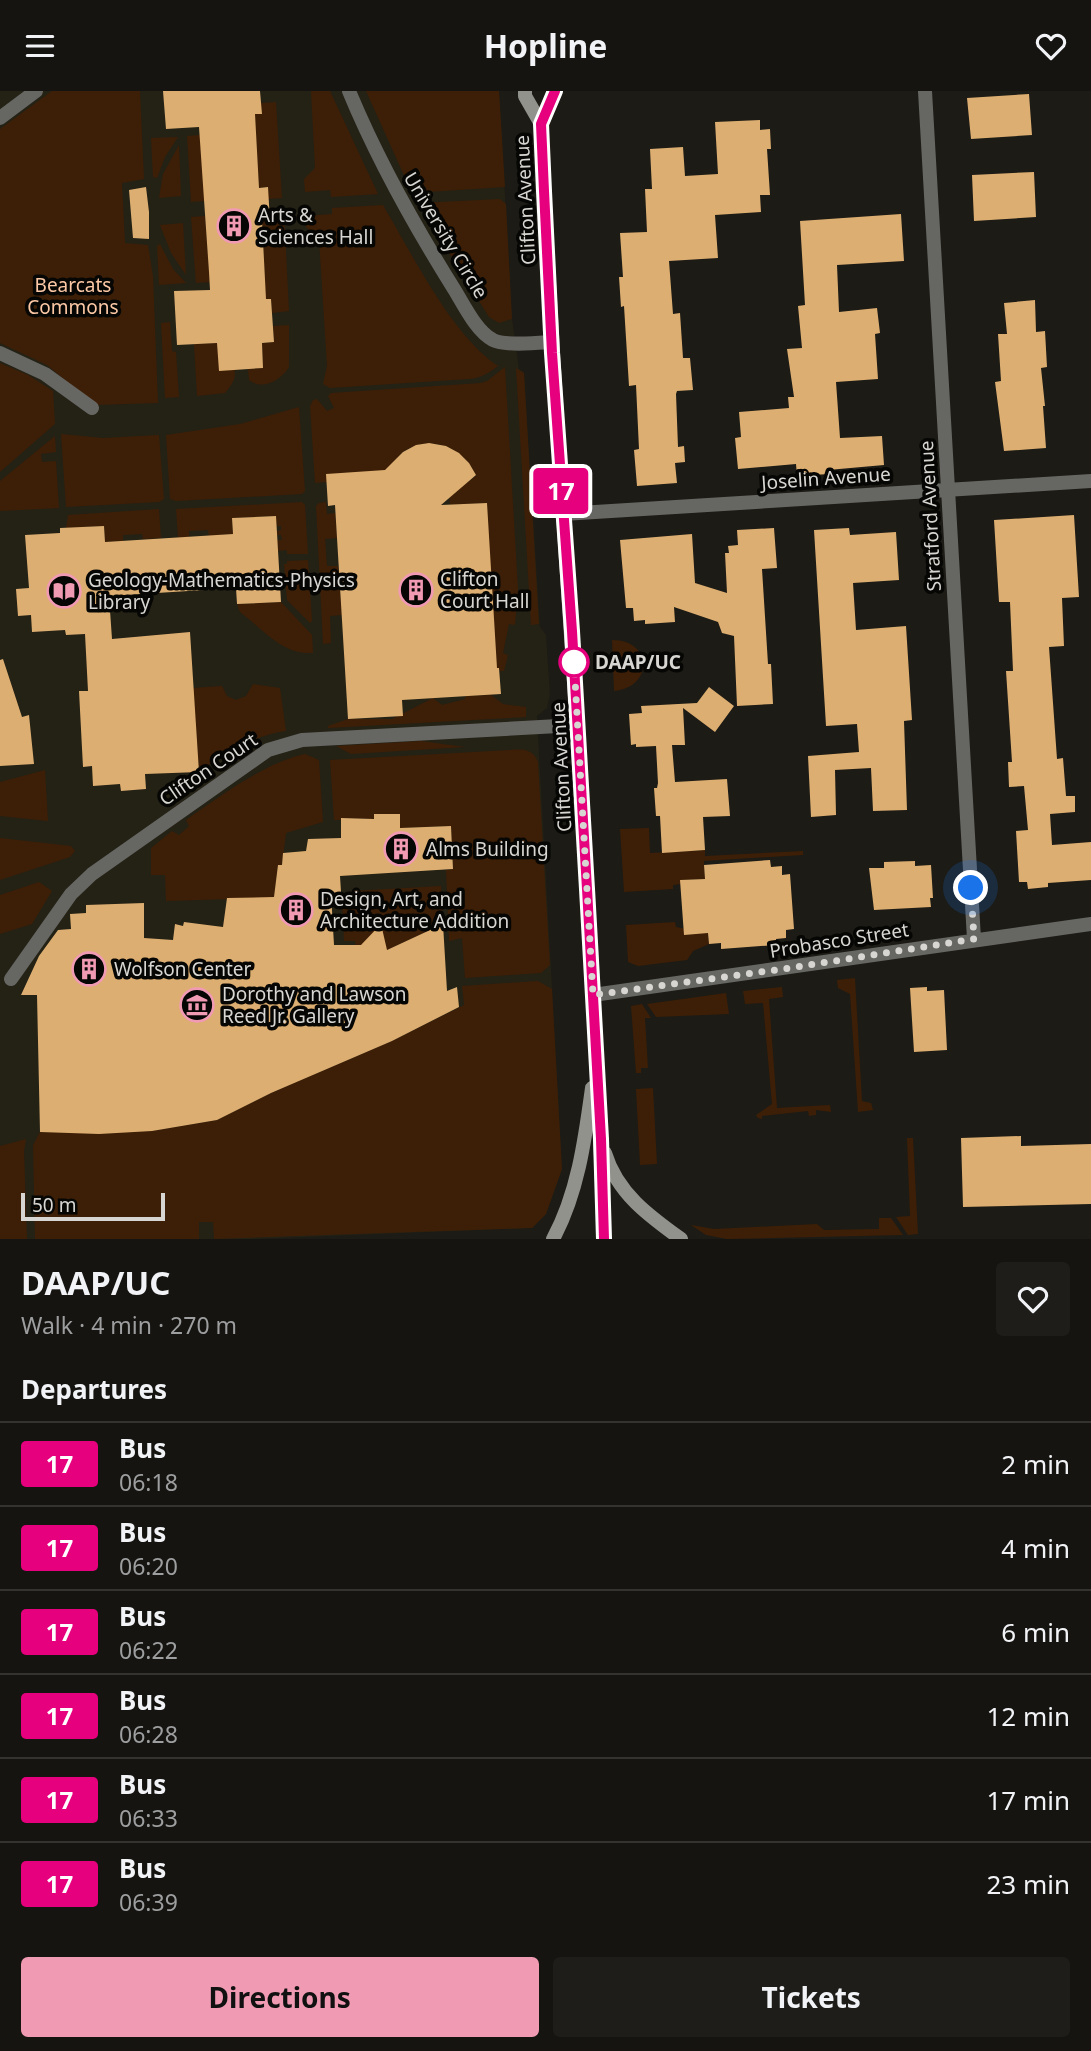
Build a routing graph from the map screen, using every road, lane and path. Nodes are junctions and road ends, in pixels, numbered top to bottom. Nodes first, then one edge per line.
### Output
1 (36, 91) edge
2 (349, 91) edge
3 (525, 91) edge
4 (555, 91) edge
5 (925, 91) edge
6 (0, 118) edge
7 (541, 124) junction
8 (551, 342) junction
9 (0, 353) edge
10 (92, 408) dead end
11 (1091, 481) edge
12 (948, 489) junction
13 (563, 514) junction
14 (578, 725) junction
15 (1091, 924) edge
16 (974, 939) junction
17 (12, 979) dead end
18 (593, 995) junction
19 (596, 1055) junction
20 (601, 1139) junction
21 (552, 1239) edge
22 (604, 1239) edge
23 (681, 1239) edge

1 - 6 street
2 - 8 street, University Circle
3 - 7 main road, Clifton Avenue
4 - 7 main road, Clifton Avenue
5 - 12 street, Stratford Avenue
7 - 8 main road, Clifton Avenue
8 - 13 main road, Clifton Avenue
9 - 10 street
11 - 12 street, Joselin Avenue
12 - 13 street, Joselin Avenue
12 - 16 street, Stratford Avenue
13 - 14 main road, Clifton Avenue
14 - 17 street, Clifton Court
14 - 18 main road, Clifton Avenue
15 - 16 street, Probasco Street
16 - 18 street, Probasco Street
18 - 19 main road, Clifton Avenue
19 - 20 main road, Clifton Avenue
19 - 21 main road
20 - 22 main road, Clifton Avenue
20 - 23 main road

